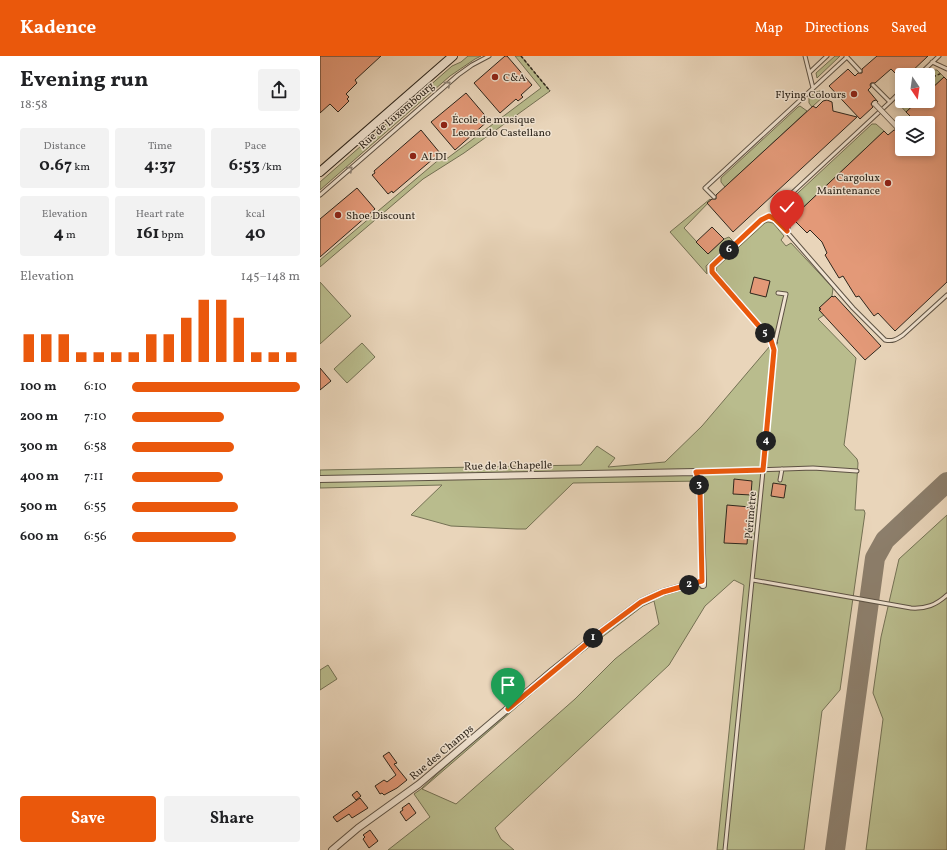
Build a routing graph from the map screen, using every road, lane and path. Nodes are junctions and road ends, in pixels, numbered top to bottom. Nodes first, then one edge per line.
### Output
1 (453, 56) edge
2 (489, 56) edge
3 (521, 56) edge
4 (806, 56) edge
5 (827, 56) edge
6 (846, 56) edge
7 (939, 56) edge
8 (932, 62) junction
9 (927, 67) joint
10 (946, 68) edge
11 (860, 71) dead end
12 (810, 72) junction
13 (873, 85) dead end
14 (813, 88) junction
15 (550, 91) dead end
16 (895, 97) edge
17 (890, 102) junction
18 (876, 104) dead end
19 (895, 126) edge
20 (320, 172) edge
21 (320, 194) edge
22 (714, 197) dead end
23 (787, 231) junction
24 (778, 293) dead end
25 (947, 295) edge
26 (774, 347) junction
27 (782, 469) junction
28 (763, 470) junction
29 (857, 471) dead end
30 (696, 472) junction
31 (320, 479) edge
32 (780, 480) dead end
33 (753, 580) junction
34 (947, 595) edge
35 (332, 850) edge
36 (726, 850) edge

1 - 20 main road, Rue de Luxembourg
21 -> 2 lane, Rue de Luxembourg
3 - 15 path
4 - 12 lane
5 - 12 lane
6 - 11 lane
6 - 14 lane
7 - 8 lane
8 - 9 lane
8 - 10 lane
9 - 10 path
12 - 14 lane
13 - 17 lane
14 - 22 lane
16 - 17 lane
17 - 23 lane
18 - 19 street, bridge
23 - 25 lane
23 - 26 lane
24 - 26 lane, Périmètre
26 - 28 lane, Périmètre
27 - 28 lane
27 - 29 lane
27 - 32 lane
28 - 30 lane
28 - 33 lane, Périmètre
30 - 31 street, Rue de la Chapelle
30 - 35 street, Rue des Champs
33 - 34 lane
33 - 36 lane, Périmètre

